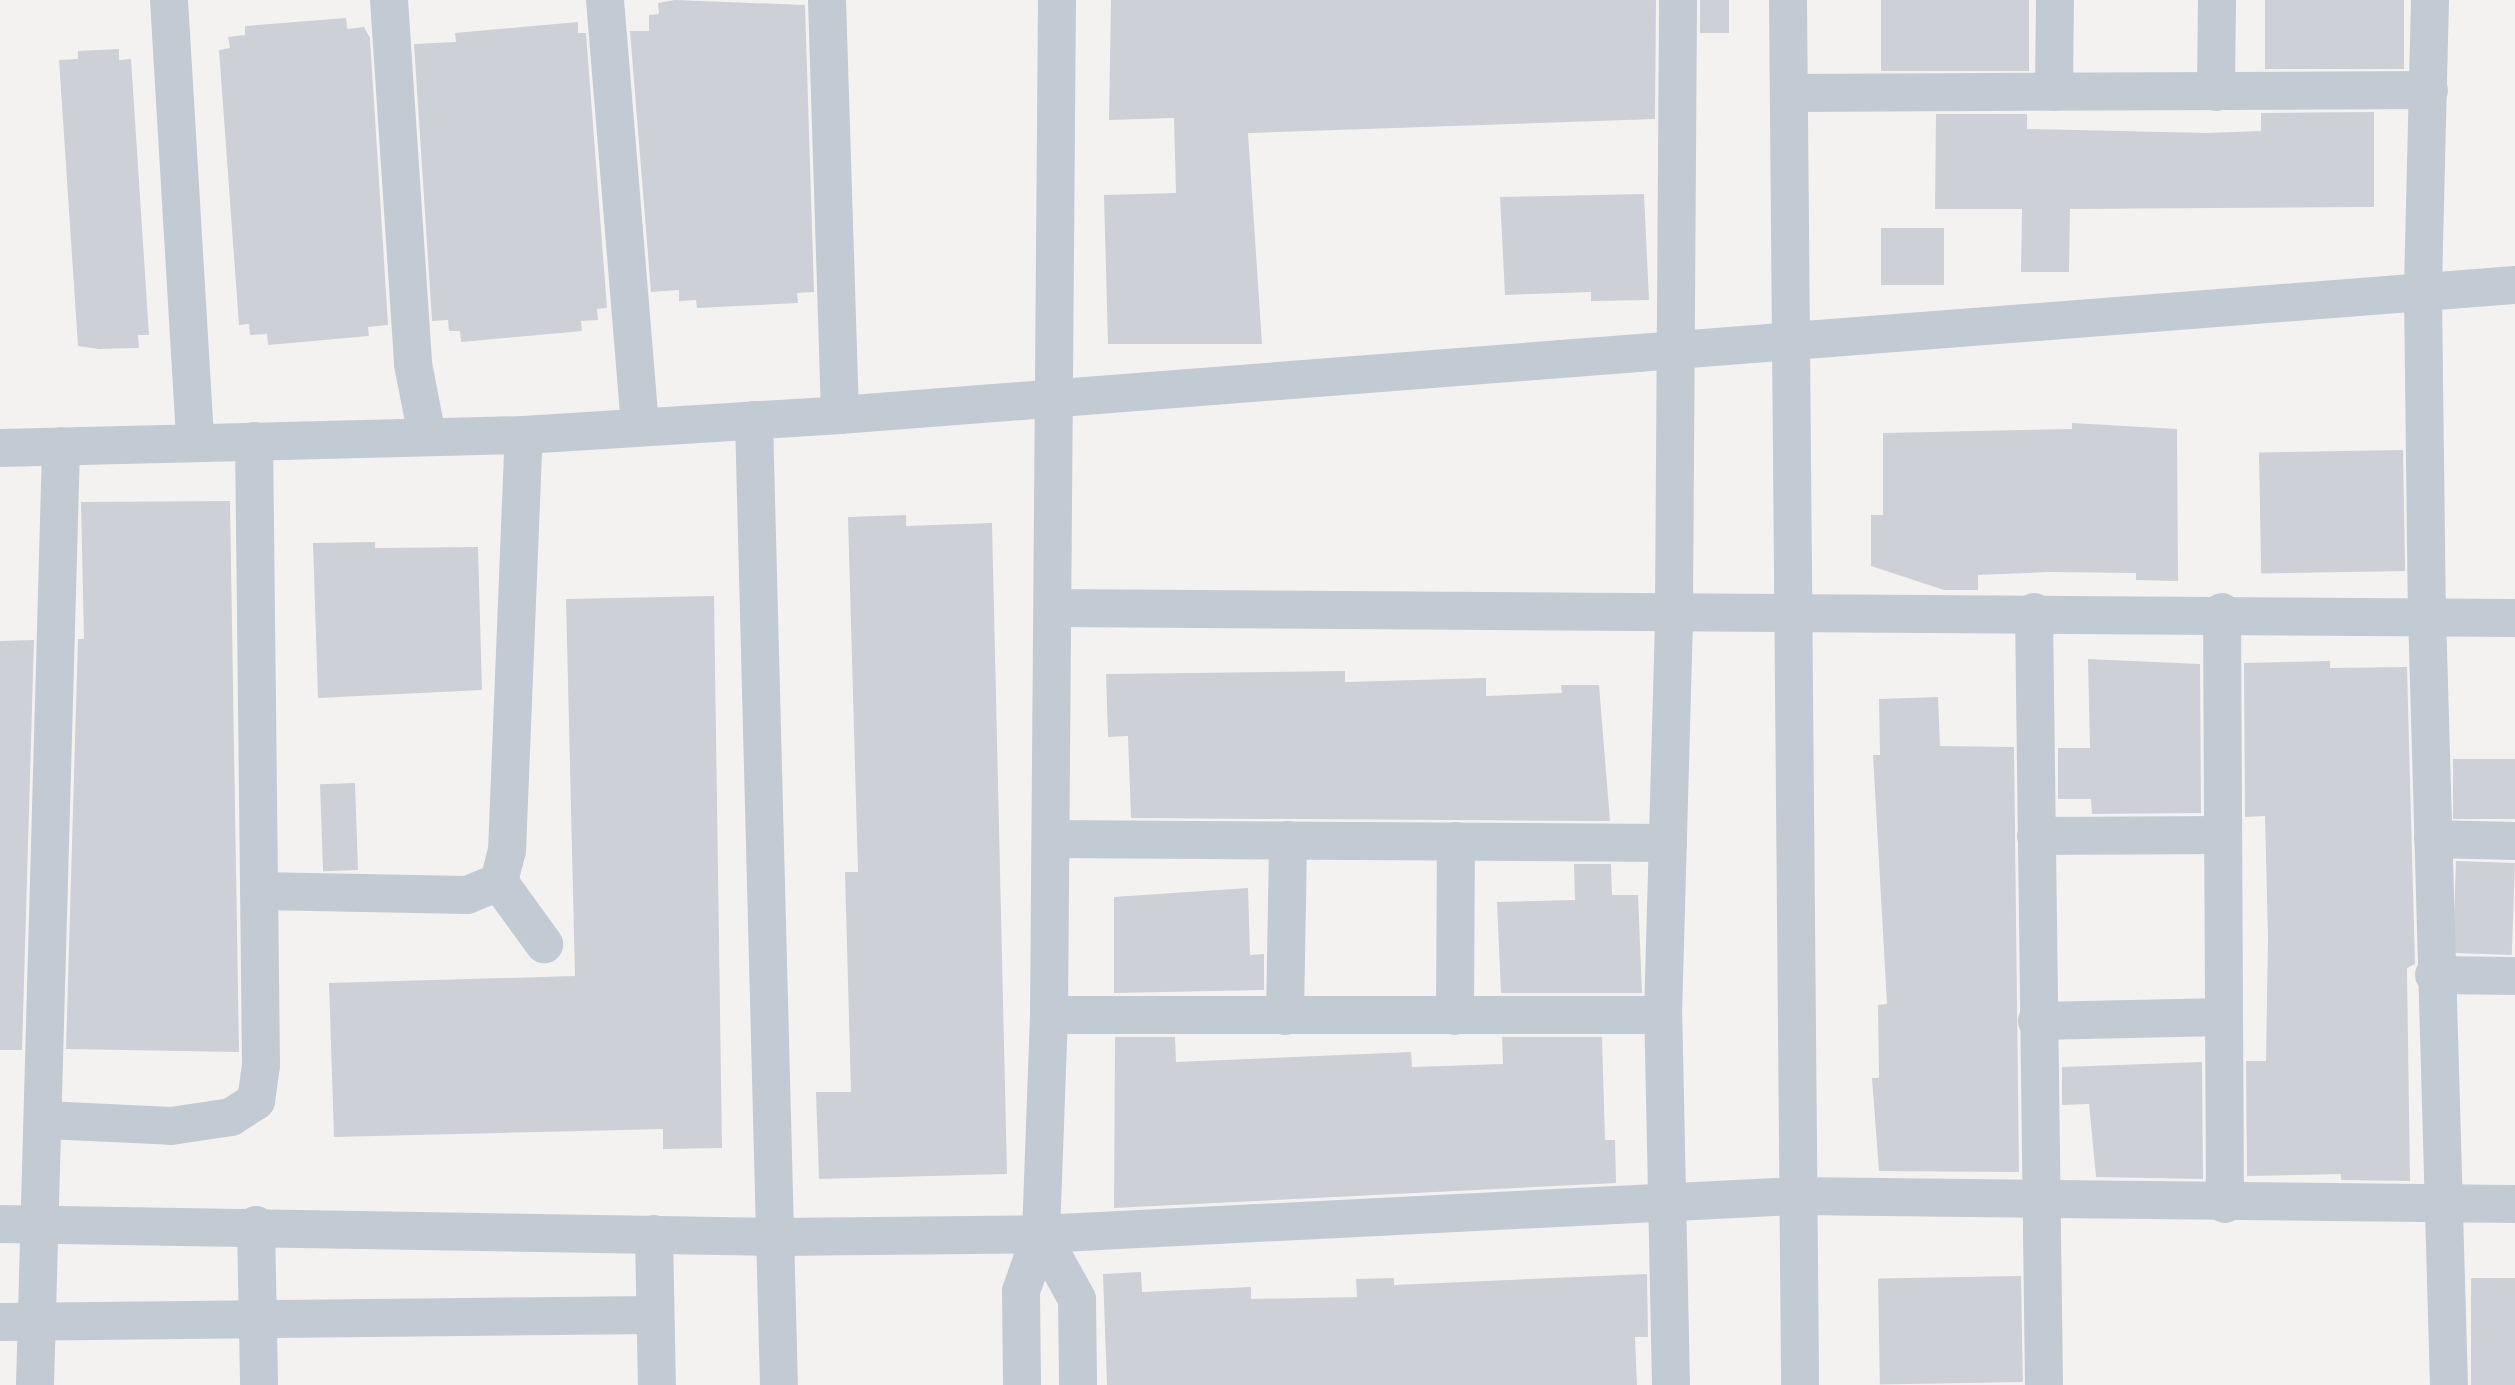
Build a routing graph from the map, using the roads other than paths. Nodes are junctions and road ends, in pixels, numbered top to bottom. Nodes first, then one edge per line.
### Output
1 (169, 0) edge
2 (389, 0) edge
3 (605, 0) edge
4 (827, 0) edge
5 (1056, 0) edge
6 (1678, 0) edge
7 (1788, 0) edge
8 (2055, 0) edge
9 (2217, 0) edge
10 (2430, 0) edge
11 (2429, 89) junction
12 (2054, 92) junction
13 (2216, 92) junction
14 (1790, 93) junction
15 (2515, 285) edge
16 (2423, 295) junction
17 (1796, 338) junction
18 (1674, 348) junction
19 (1058, 400) junction
20 (840, 415) junction
21 (754, 420) junction
22 (640, 427) junction
23 (524, 435) junction
24 (427, 436) junction
25 (254, 441) junction
26 (195, 442) junction
27 (61, 446) junction
28 (0, 448) edge
29 (1054, 608) junction
30 (1674, 610) junction
31 (1794, 611) junction
32 (2034, 612) junction
33 (2222, 612) junction
34 (2427, 613) junction
35 (2515, 618) edge
36 (2223, 835) junction
37 (2036, 836) junction
38 (1051, 839) junction
39 (2433, 839) junction
40 (1288, 840) junction
41 (1456, 841) junction
42 (2515, 841) edge
43 (1668, 843) junction
44 (499, 882) junction
45 (259, 891) junction
46 (544, 944) dead end
47 (2434, 975) junction
48 (2515, 976) edge
49 (1049, 1015) junction
50 (1663, 1015) junction
51 (1285, 1016) junction
52 (1455, 1016) junction
53 (2224, 1017) junction
54 (2037, 1021) junction
55 (46, 1120) junction
56 (1794, 1196) junction
57 (2037, 1198) junction
58 (2444, 1199) junction
59 (1670, 1203) junction
60 (2225, 1204) junction
61 (2515, 1204) edge
62 (0, 1224) edge
63 (256, 1225) junction
64 (44, 1226) junction
65 (654, 1234) junction
66 (1041, 1234) junction
67 (776, 1237) junction
68 (655, 1315) junction
69 (0, 1322) edge
70 (38, 1322) junction
71 (258, 1323) junction
72 (35, 1385) edge
73 (259, 1385) edge
74 (657, 1385) edge
75 (779, 1385) edge
76 (1022, 1385) edge
77 (1078, 1385) edge
78 (1671, 1385) edge
79 (1800, 1385) edge
80 (2044, 1385) edge
81 (2449, 1385) edge

1 - 26 street
2 - 24 street
3 - 22 street
4 - 20 street
5 - 19 street
6 - 18 street
7 - 14 street
8 - 12 street
9 - 13 street
10 - 11 street
11 - 13 street
11 - 16 street
12 - 13 street
12 - 14 street
14 - 17 street
15 - 16 street
16 - 17 street
16 - 34 street
17 - 18 street
17 - 31 street
18 - 19 street
18 - 30 street
19 - 20 street
19 - 29 street
20 - 21 street
21 - 22 street
21 - 67 street
22 - 23 street
23 - 24 street
23 - 44 street
24 - 25 street
25 - 26 street
25 - 45 street
26 - 27 street
27 - 28 street
27 - 55 street
29 - 30 street
29 - 38 street
30 - 31 street
30 - 43 street
31 - 32 street
31 - 56 street
32 - 33 street
32 - 37 street
33 - 34 street
33 - 36 street
34 - 35 street
34 - 39 street
36 - 37 street
36 - 53 street
37 - 54 street
38 - 40 street
38 - 49 street
39 - 42 street
39 - 47 street
40 - 41 street
40 - 51 street
41 - 43 street
41 - 52 street
43 - 50 street
44 - 45 street
44 - 46 street
45 - 55 street
47 - 48 street
47 - 58 street
49 - 51 street
49 - 66 street
50 - 52 street
50 - 59 street
51 - 52 street
53 - 54 street
53 - 60 street
54 - 57 street
55 - 64 street
56 - 57 street
56 - 59 street
56 - 79 street
57 - 60 street
57 - 80 street
58 - 60 street
58 - 61 street
58 - 81 street
59 - 66 street
59 - 78 street
62 - 64 street
63 - 64 street
63 - 65 street
63 - 71 street
64 - 70 street
65 - 67 street
65 - 68 street
66 - 67 street
66 - 76 street
66 - 77 street
67 - 75 street
68 - 71 street
68 - 74 street
69 - 70 street
70 - 71 street
70 - 72 street
71 - 73 street

